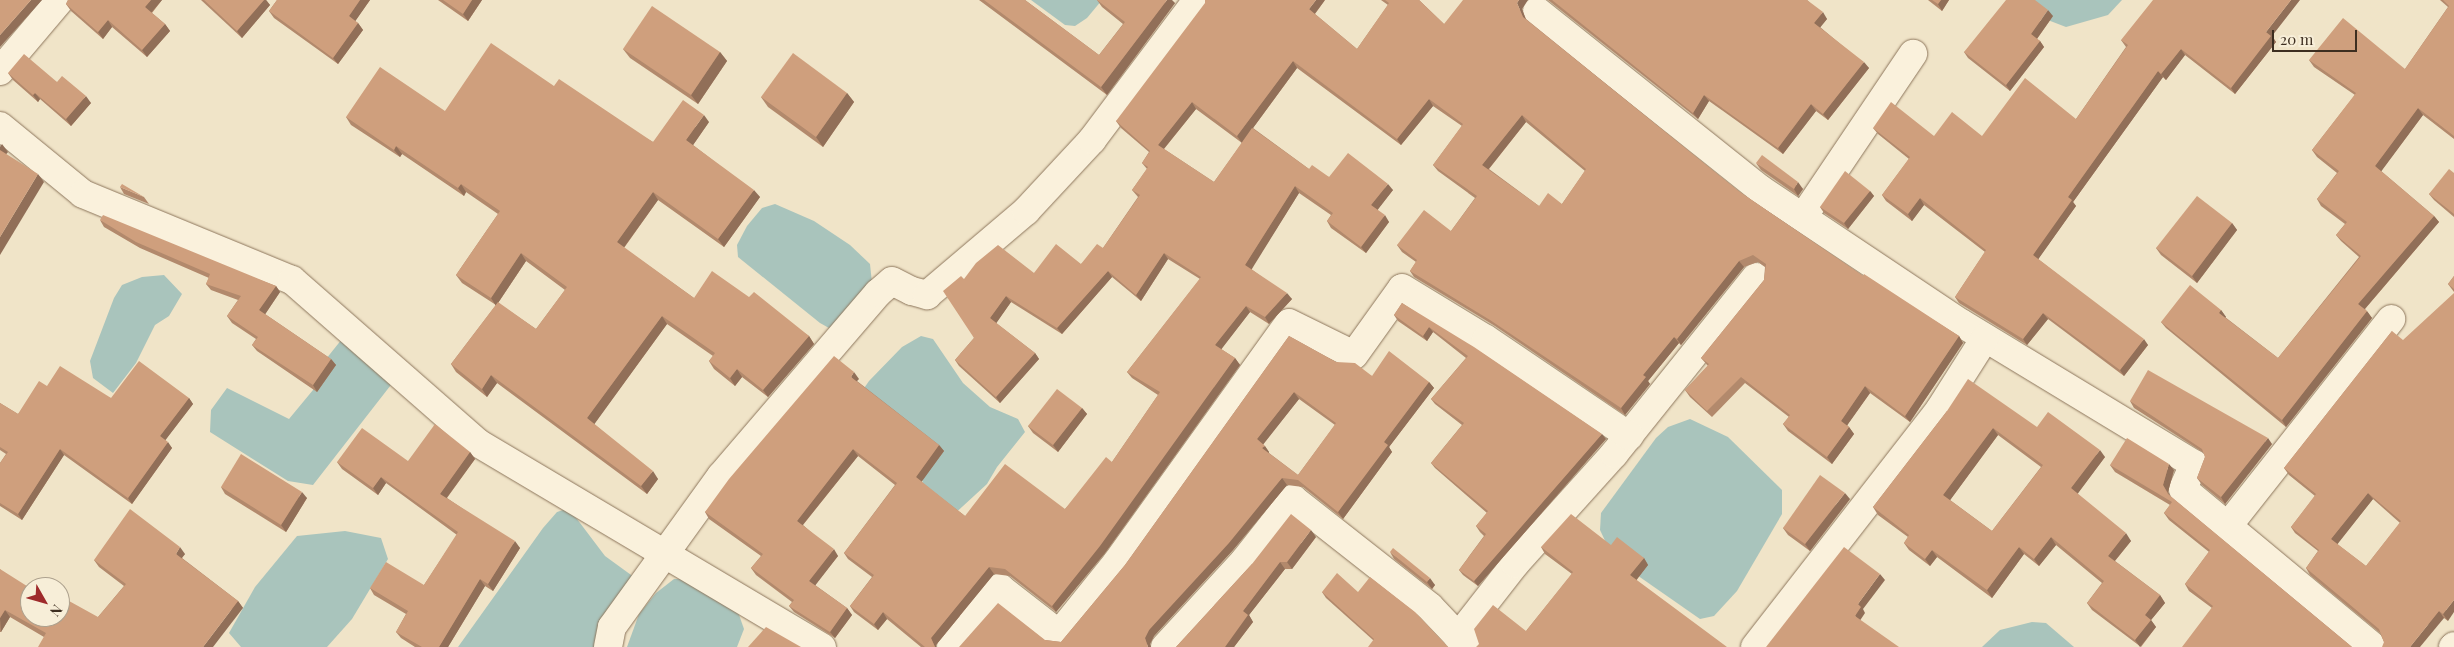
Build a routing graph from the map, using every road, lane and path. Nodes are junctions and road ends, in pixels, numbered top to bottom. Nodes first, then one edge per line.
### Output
1 (60, 0) edge
2 (1197, 0) edge
3 (1537, 12) dead end
4 (1914, 54) dead end
5 (0, 71) edge
6 (0, 126) edge
7 (1802, 217) junction
8 (1756, 277) dead end
9 (2391, 319) dead end
10 (1985, 338) junction
11 (1629, 436) junction
12 (2227, 527) junction
13 (663, 552) junction
14 (1463, 642) edge
15 (608, 647) edge
16 (822, 647) edge
17 (952, 647) edge
18 (1165, 647) edge
19 (1755, 647) edge
20 (2373, 647) edge

1 - 5 street
2 - 13 street
3 - 7 street
4 - 7 street
6 - 13 street
7 - 10 street
8 - 11 street
9 - 12 street
10 - 12 street
10 - 19 street
11 - 14 street
11 - 17 street
12 - 20 street
13 - 15 street
13 - 16 street
14 - 18 street

